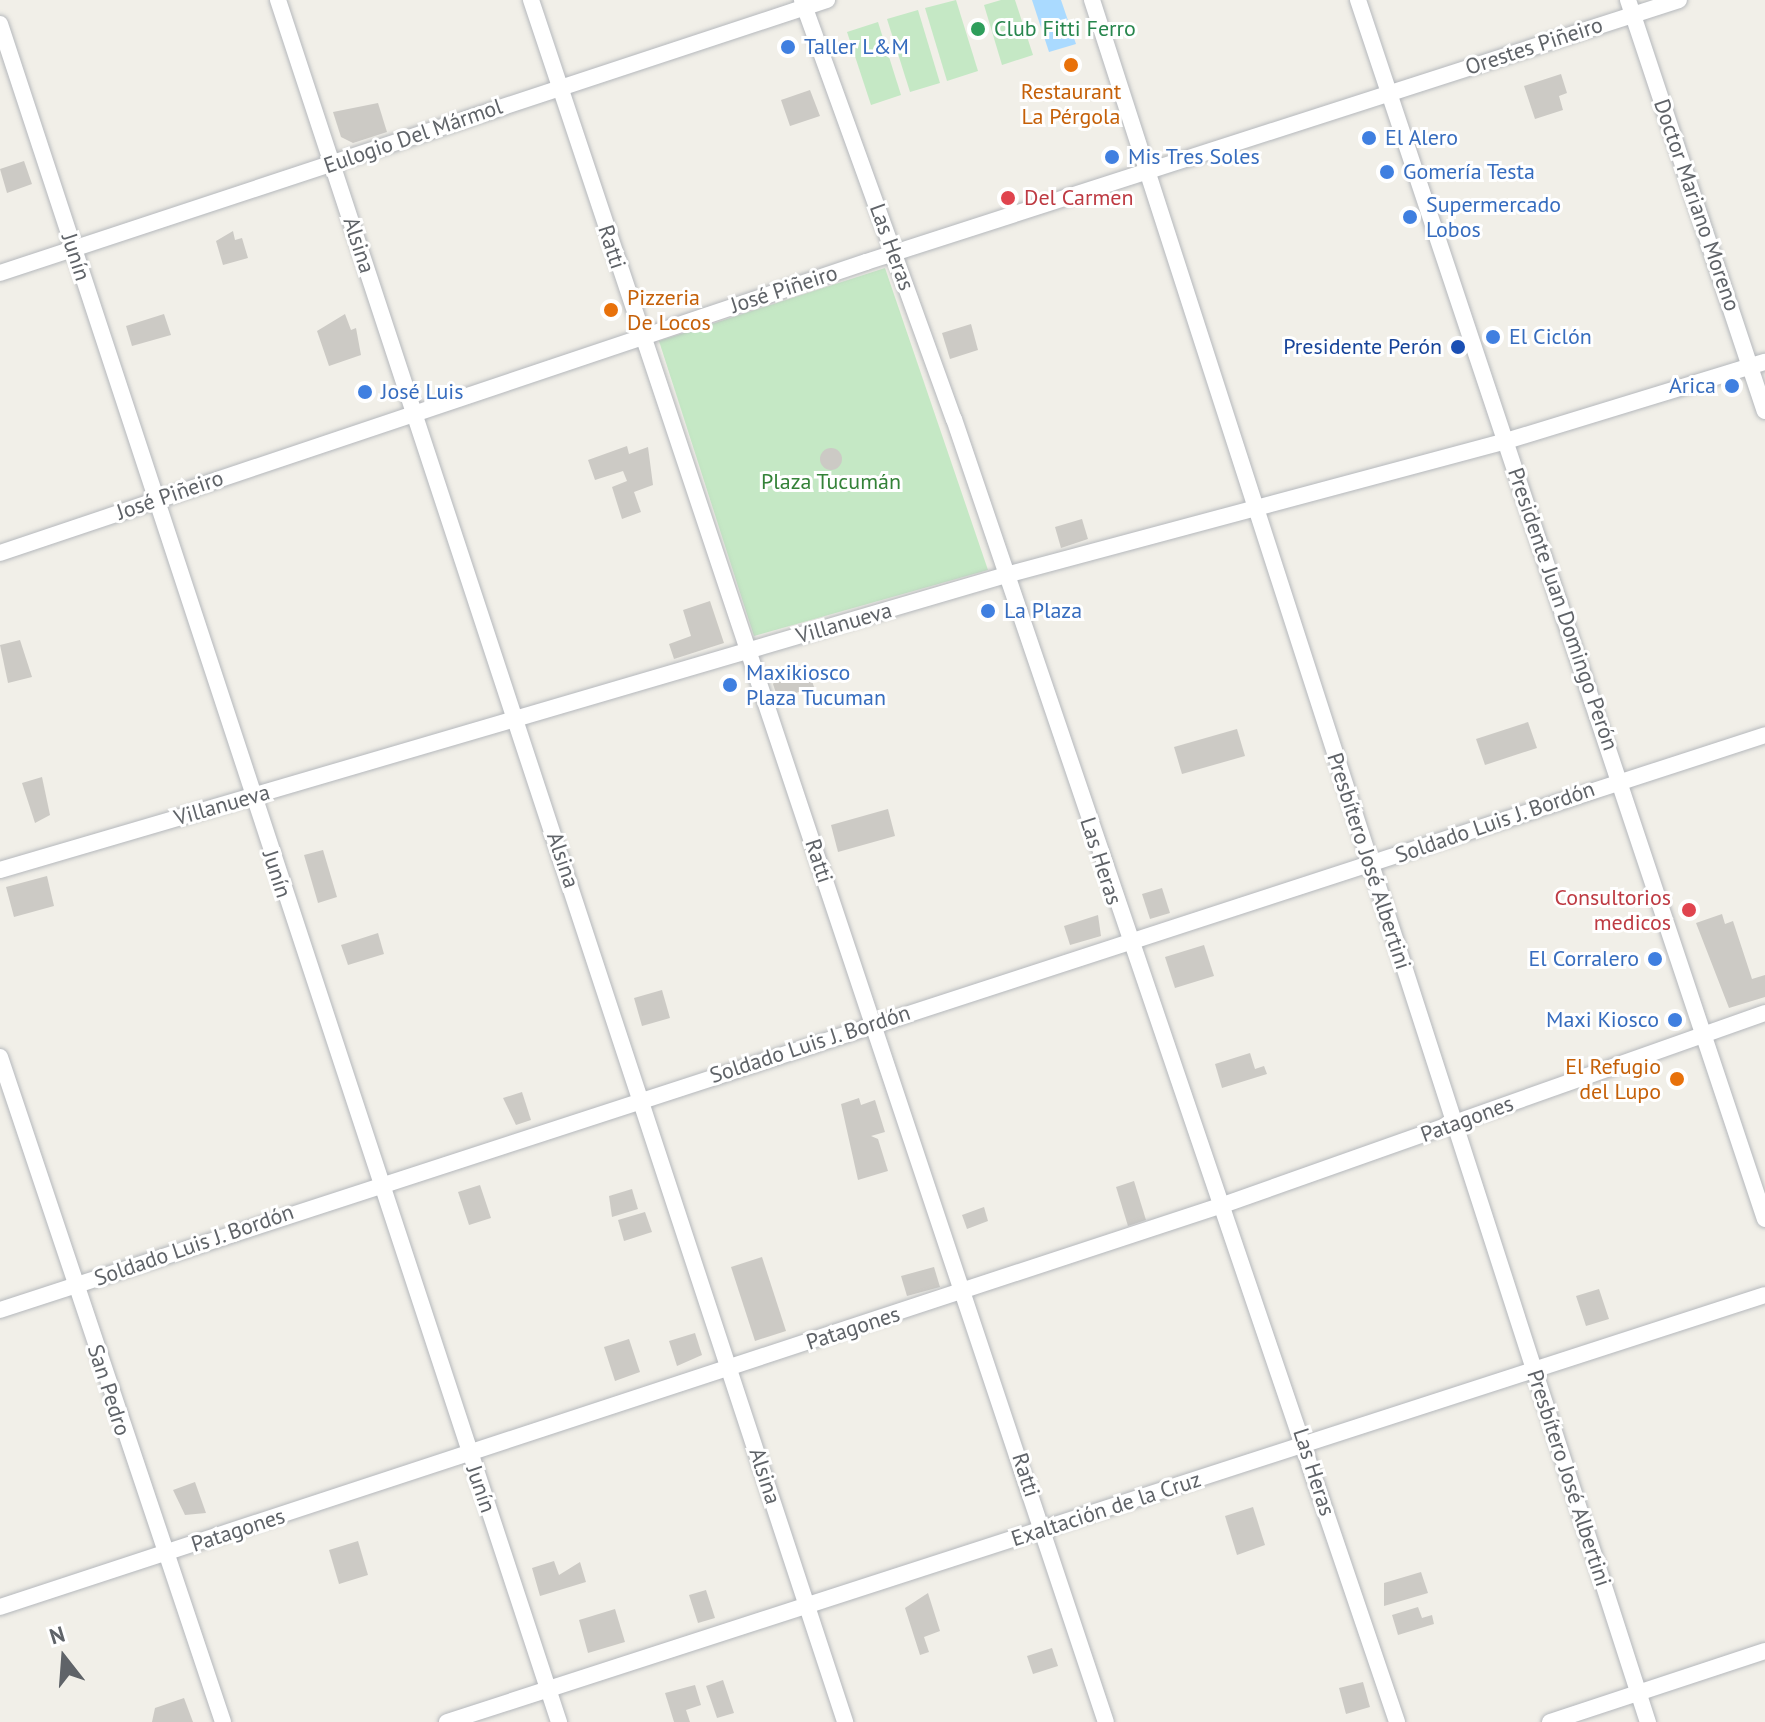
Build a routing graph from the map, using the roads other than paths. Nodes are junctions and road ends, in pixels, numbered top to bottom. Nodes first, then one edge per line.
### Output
1 (278, 0) edge
2 (531, 0) edge
3 (827, 0) edge
4 (1092, 0) edge
5 (1358, 0) edge
6 (1679, 0) edge
7 (803, 4) edge
8 (1631, 7) edge
9 (0, 24) edge
10 (560, 86) junction
11 (1389, 92) junction
12 (333, 164) junction
13 (1149, 172) junction
14 (74, 249) junction
15 (894, 253) junction
16 (0, 273) edge
17 (641, 337) junction
18 (1758, 364) edge
19 (1765, 411) edge
20 (414, 414) junction
21 (1506, 441) junction
22 (156, 500) junction
23 (1257, 511) junction
24 (0, 553) edge
25 (1006, 575) junction
26 (749, 651) junction
27 (515, 718) junction
28 (1765, 735) edge
29 (1620, 780) junction
30 (252, 797) junction
31 (1369, 864) junction
32 (0, 870) edge
33 (1127, 941) junction
34 (1765, 1013) edge
35 (873, 1023) junction
36 (1702, 1035) junction
37 (0, 1057) edge
38 (643, 1097) junction
39 (1458, 1123) junction
40 (378, 1184) junction
41 (1223, 1205) junction
42 (1765, 1219) edge
43 (74, 1285) junction
44 (965, 1291) junction
45 (1765, 1295) edge
46 (0, 1310) edge
47 (729, 1367) junction
48 (1534, 1372) junction
49 (1305, 1446) junction
50 (470, 1456) junction
51 (1044, 1529) junction
52 (164, 1554) junction
53 (807, 1603) junction
54 (0, 1607) edge
55 (1765, 1651) edge
56 (548, 1688) junction
57 (1638, 1693) junction
58 (223, 1722) edge
59 (447, 1722) edge
60 (559, 1722) edge
61 (845, 1722) edge
62 (1106, 1722) edge
63 (1397, 1722) edge
64 (1550, 1722) edge
65 (1648, 1722) edge

1 - 12 street, Alsina
2 - 10 street, Ratti
3 - 7 street, Eulogio Del Mármol
4 - 13 street, Presbítero José Albertini
5 - 11 street, Presidente Juan Domingo Perón
6 - 8 street, Orestes Piñeiro
7 - 10 street, Eulogio Del Mármol
7 - 15 street, Las Heras
8 - 11 street, Orestes Piñeiro
8 - 18 street, Doctor Mariano Moreno
9 - 14 street, Junín
10 - 12 street, Eulogio Del Mármol
10 - 17 street, Ratti
11 - 13 street, José Piñeiro
11 - 21 street, Presidente Juan Domingo Perón
12 - 14 street, Eulogio Del Mármol
12 - 20 street, Alsina
13 - 15 street, José Piñeiro
13 - 23 street, Presbítero José Albertini
14 - 16 street, Eulogio Del Mármol
14 - 22 street, Junín
15 - 17 street, José Piñeiro
15 - 25 street, Las Heras
17 - 20 street, José Piñeiro
17 - 26 street, Ratti
18 - 19 street, Doctor Mariano Moreno
18 - 21 street, Villanueva
20 - 22 street, José Piñeiro
20 - 27 street, Alsina
21 - 23 street, Villanueva
21 - 29 street, Presidente Juan Domingo Perón
22 - 24 street, José Piñeiro
22 - 30 street, Junín
23 - 25 street, Villanueva
23 - 31 street, Presbítero José Albertini
25 - 26 street, Villanueva
25 - 33 street, Las Heras
26 - 27 street, Villanueva
26 - 35 street, Ratti
27 - 30 street, Villanueva
27 - 38 street, Alsina
28 - 29 street, Soldado Luis J. Bordón
29 - 31 street, Soldado Luis J. Bordón
29 - 36 street, Presidente Juan Domingo Perón
30 - 32 street, Villanueva
30 - 40 street, Junín
31 - 33 street, Soldado Luis J. Bordón
31 - 39 street, Presbítero José Albertini
33 - 35 street, Soldado Luis J. Bordón
33 - 41 street, Las Heras
34 - 36 street, Patagones
35 - 38 street, Soldado Luis J. Bordón
35 - 44 street, Ratti
36 - 39 street, Patagones
36 - 42 street, Presidente Juan Domingo Perón
37 - 43 street, San Pedro
38 - 40 street, Soldado Luis J. Bordón
38 - 47 street, Alsina
39 - 41 street, Patagones
39 - 48 street, Presbítero José Albertini
40 - 43 street, Soldado Luis J. Bordón
40 - 50 street, Junín
41 - 44 street, Patagones
41 - 49 street, Las Heras
43 - 46 street, Soldado Luis J. Bordón
43 - 52 street, San Pedro
44 - 47 street, Patagones
44 - 51 street, Ratti
45 - 48 street, Exaltación de la Cruz
47 - 50 street, Patagones
47 - 53 street, Alsina
48 - 49 street, Exaltación de la Cruz
48 - 57 street, Presbítero José Albertini
49 - 51 street, Exaltación de la Cruz
49 - 63 street, Las Heras
50 - 52 street, Patagones
50 - 56 street, Junín
51 - 53 street, Exaltación de la Cruz
51 - 62 street, Ratti
52 - 54 street, Patagones
52 - 58 street, San Pedro
53 - 56 street, Exaltación de la Cruz
53 - 61 street, Alsina
55 - 57 street
56 - 59 street, Exaltación de la Cruz
56 - 60 street, Junín
57 - 64 street
57 - 65 street, Presbítero José Albertini

